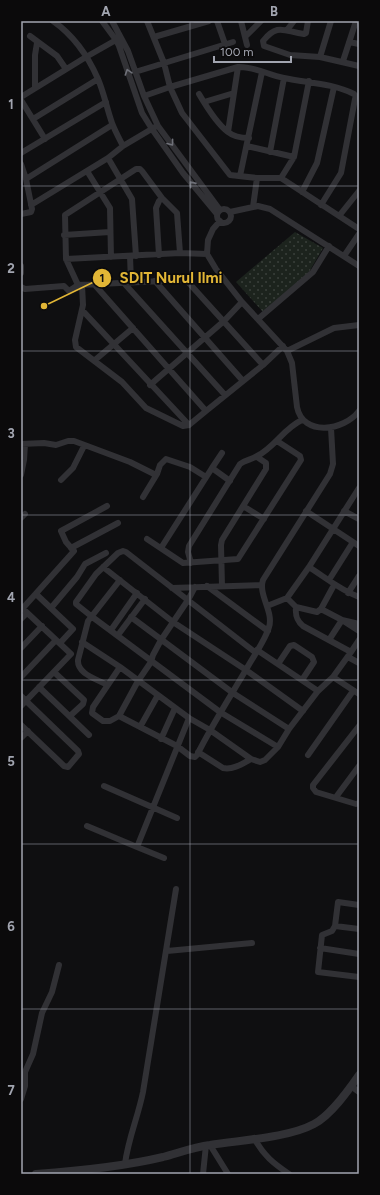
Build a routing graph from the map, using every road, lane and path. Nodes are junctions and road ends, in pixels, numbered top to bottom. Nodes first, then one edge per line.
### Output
1 (53, 21) edge
2 (102, 21) edge
3 (112, 21) edge
4 (147, 21) edge
5 (209, 21) edge
6 (217, 21) edge
7 (242, 21) edge
8 (262, 21) edge
9 (294, 21) edge
10 (308, 21) edge
11 (331, 21) edge
12 (357, 23) edge
13 (287, 30) junction
14 (30, 36) dead end
15 (246, 36) junction
16 (154, 37) junction
17 (116, 40) junction
18 (233, 42) dead end
19 (349, 42) junction
20 (38, 43) junction
21 (224, 44) junction
22 (359, 44) edge
23 (247, 45) dead end
24 (86, 57) junction
25 (320, 57) junction
26 (343, 62) junction
27 (164, 63) junction
28 (359, 66) edge
29 (238, 67) junction
30 (66, 69) junction
31 (135, 72) junction
32 (262, 72) junction
33 (284, 78) junction
34 (98, 79) junction
35 (309, 81) junction
36 (170, 87) junction
37 (334, 87) junction
38 (35, 88) junction
39 (234, 93) junction
40 (199, 94) dead end
41 (144, 96) junction
42 (21, 98) edge
43 (106, 102) junction
44 (204, 102) junction
45 (33, 119) junction
46 (112, 125) junction
47 (155, 128) junction
48 (228, 132) junction
49 (249, 138) junction
50 (45, 139) junction
51 (123, 146) junction
52 (247, 146) junction
53 (270, 152) junction
54 (21, 153) edge
55 (294, 157) junction
56 (108, 158) junction
57 (21, 164) edge
58 (87, 171) junction
59 (240, 176) junction
60 (26, 178) junction
61 (257, 178) junction
62 (281, 178) junction
63 (121, 180) junction
64 (359, 191) edge
65 (101, 192) junction
66 (302, 192) junction
67 (162, 198) junction
68 (31, 205) junction
69 (321, 205) junction
70 (253, 207) junction
71 (219, 212) junction
72 (230, 212) junction
73 (21, 214) edge
74 (339, 216) junction
75 (220, 221) junction
76 (359, 229) edge
77 (110, 232) junction
78 (359, 234) edge
79 (64, 235) junction
80 (329, 246) junction
81 (180, 253) junction
82 (207, 254) junction
83 (159, 255) junction
84 (133, 256) junction
85 (344, 256) junction
86 (111, 257) junction
87 (66, 259) junction
88 (21, 266) edge
89 (359, 266) edge
90 (21, 273) edge
91 (123, 282) junction
92 (131, 282) junction
93 (155, 282) junction
94 (94, 284) junction
95 (80, 285) junction
96 (21, 287) edge
97 (242, 302) junction
98 (82, 310) junction
99 (258, 319) junction
100 (224, 322) junction
101 (359, 325) edge
102 (132, 328) junction
103 (205, 338) junction
104 (115, 344) junction
105 (283, 346) junction
106 (287, 351) junction
107 (187, 353) junction
108 (95, 360) junction
109 (263, 365) junction
110 (169, 369) junction
111 (243, 381) junction
112 (150, 385) junction
113 (225, 395) junction
114 (206, 411) junction
115 (359, 412) edge
116 (302, 420) junction
117 (189, 425) junction
118 (331, 428) junction
119 (277, 441) junction
120 (23, 444) edge
121 (84, 446) junction
122 (222, 453) dead end
123 (257, 457) junction
124 (212, 468) junction
125 (157, 474) junction
126 (21, 475) edge
127 (206, 477) junction
128 (61, 480) dead end
129 (230, 481) junction
130 (359, 490) edge
131 (143, 497) dead end
132 (107, 506) dead end
133 (243, 506) junction
134 (344, 510) junction
135 (306, 512) junction
136 (264, 519) junction
137 (359, 519) edge
138 (118, 523) dead end
139 (333, 529) junction
140 (147, 539) dead end
141 (353, 542) junction
142 (359, 546) edge
143 (71, 548) junction
144 (161, 548) junction
145 (106, 552) dead end
146 (222, 560) junction
147 (191, 563) junction
148 (103, 567) junction
149 (309, 567) junction
150 (359, 576) edge
151 (120, 580) junction
152 (328, 580) junction
153 (261, 585) junction
154 (334, 585) junction
155 (207, 586) junction
156 (222, 586) junction
157 (195, 587) junction
158 (172, 588) junction
159 (137, 593) junction
160 (348, 593) junction
161 (36, 594) junction
162 (359, 597) edge
163 (287, 598) junction
164 (145, 600) junction
165 (188, 600) junction
166 (267, 606) junction
167 (296, 607) junction
168 (51, 608) junction
169 (24, 609) edge
170 (321, 609) junction
171 (91, 616) junction
172 (131, 617) junction
173 (21, 619) edge
174 (342, 620) junction
175 (173, 622) junction
176 (359, 624) edge
177 (42, 626) junction
178 (111, 630) junction
179 (268, 631) junction
180 (359, 631) edge
181 (118, 635) junction
182 (161, 640) junction
183 (329, 640) junction
184 (359, 640) edge
185 (58, 642) junction
186 (82, 642) junction
187 (21, 648) edge
188 (256, 651) junction
189 (350, 655) junction
190 (151, 662) junction
191 (359, 663) edge
192 (278, 664) junction
193 (120, 667) junction
194 (246, 670) junction
195 (54, 672) junction
196 (21, 677) edge
197 (333, 677) junction
198 (302, 680) junction
199 (138, 682) junction
200 (107, 685) junction
201 (39, 687) junction
202 (318, 691) junction
203 (233, 693) junction
204 (356, 693) edge
205 (158, 695) junction
206 (23, 701) edge
207 (175, 708) junction
208 (303, 711) junction
209 (220, 712) junction
210 (70, 716) junction
211 (119, 716) junction
212 (189, 718) junction
213 (21, 725) edge
214 (359, 726) edge
215 (140, 727) junction
216 (289, 729) junction
217 (210, 730) junction
218 (28, 731) junction
219 (89, 735) dead end
220 (21, 738) edge
221 (162, 739) junction
222 (177, 746) junction
223 (278, 747) junction
224 (198, 752) junction
225 (308, 755) dead end
226 (251, 759) junction
227 (359, 766) edge
228 (104, 786) dead end
229 (336, 797) junction
230 (359, 803) edge
231 (153, 806) junction
232 (177, 818) dead end
233 (87, 826) dead end
234 (137, 847) junction
235 (164, 858) dead end
236 (176, 889) dead end
237 (359, 905) edge
238 (335, 926) junction
239 (359, 929) edge
240 (252, 943) dead end
241 (320, 948) junction
242 (167, 951) junction
243 (359, 954) edge
244 (59, 964) dead end
245 (359, 977) edge
246 (359, 1075) edge
247 (351, 1086) junction
248 (359, 1092) edge
249 (21, 1098) edge
250 (254, 1138) junction
251 (208, 1145) junction
252 (126, 1161) junction
253 (72, 1173) edge
254 (36, 1174) edge
255 (203, 1174) edge
256 (228, 1174) edge
257 (289, 1174) edge

1 - 24 street
2 - 17 street
3 - 31 street
4 - 16 street
5 - 16 street
6 - 21 street
7 - 15 street
8 - 15 street
9 - 13 street
10 - 13 street
11 - 25 street
12 - 19 street
13 - 25 street
14 - 20 street
15 - 23 street
16 - 27 street
17 - 24 street
47 -> 17 street
18 - 21 street
19 - 22 street
19 - 26 street
20 - 30 street
20 - 38 street
21 - 27 street
24 - 30 street
24 - 34 street
25 - 26 street
26 - 28 street
27 - 31 street
27 - 36 street
29 - 32 street
29 - 36 street
29 - 39 street
30 - 38 street
31 - 41 street
32 - 33 street
32 - 49 street
33 - 35 street
33 - 53 street
34 - 43 street
34 - 45 street
35 - 37 street
35 - 55 street
36 - 41 street
36 - 59 street
37 - 66 street
37 - 69 street
38 - 42 street
39 - 44 street
39 - 48 street
40 - 44 street
41 - 47 street
42 - 45 street
43 - 46 street
43 - 50 street
44 - 48 street
45 - 50 street
46 - 51 street
46 - 60 street
47 - 51 street
47 - 71 street
48 - 49 street
49 - 52 street
50 - 54 street
51 - 56 street
52 - 53 street
52 - 59 street
53 - 55 street
55 - 62 street
56 - 58 street
56 - 63 street
57 - 60 street
58 - 65 street
58 - 68 street
59 - 61 street
60 - 68 street
61 - 62 street
61 - 70 street
62 - 66 street
63 - 65 street
63 - 67 street
63 - 84 street
64 - 74 street
65 - 77 street
65 - 79 street
66 - 69 street
67 - 81 street
67 - 83 street
68 - 73 street
69 - 74 street
70 - 72 street
70 - 80 street
71 - 72 street
71 - 75 street
72 - 75 street
74 - 76 street
75 - 82 street
77 - 79 street
77 - 86 street
78 - 85 street
79 - 87 street
80 - 85 street
80 - 99 street
81 - 82 street
81 - 83 street
82 - 97 street
83 - 84 street
84 - 86 street
84 - 92 street
85 - 89 street
86 - 87 street
87 - 95 street
88 - 90 street
91 - 92 street
91 - 94 street
91 - 107 street
92 - 93 street
93 - 100 street
93 - 103 street
94 - 95 street
94 - 102 street
95 - 96 street
95 - 98 street
97 - 99 street
97 - 100 street
98 - 104 street
98 - 108 street
99 - 105 street
100 - 103 street
100 - 109 street
101 - 106 street
102 - 104 street
102 - 110 street
103 - 107 street
103 - 111 street
104 - 108 street
104 - 112 street
105 - 106 street
105 - 109 street
106 - 116 street
107 - 110 street
107 - 113 street
108 - 117 street
109 - 111 street
110 - 112 street
110 - 114 street
111 - 113 street
112 - 117 street
113 - 114 street
114 - 117 street
115 - 118 street
116 - 118 street
116 - 119 street
118 - 135 street
119 - 123 street
119 - 136 street
120 - 121 street
120 - 126 street
121 - 125 street
121 - 128 street
122 - 124 street
123 - 129 street
123 - 133 street
124 - 127 street
124 - 129 street
125 - 127 street
125 - 131 street
127 - 144 street
129 - 147 street
130 - 134 street
132 - 143 street
133 - 136 street
133 - 146 street
134 - 137 street
134 - 139 street
135 - 139 street
135 - 153 street
136 - 146 street
138 - 143 street
139 - 141 street
139 - 149 street
140 - 144 street
141 - 142 street
141 - 152 street
143 - 161 street
144 - 147 street
145 - 168 street
146 - 147 street
146 - 156 street
148 - 151 street
148 - 158 street
148 - 171 street
149 - 152 street
149 - 163 street
150 - 160 street
151 - 159 street
151 - 171 street
152 - 154 street
153 - 156 street
153 - 166 street
154 - 160 street
154 - 170 street
155 - 156 street
155 - 157 street
155 - 179 street
157 - 158 street
157 - 165 street
158 - 165 street
159 - 164 street
159 - 178 street
160 - 162 street
161 - 168 street
161 - 169 street
163 - 166 street
163 - 167 street
164 - 172 street
164 - 175 street
165 - 175 street
165 - 188 street
166 - 179 street
167 - 170 street
167 - 183 street
168 - 185 street
169 - 173 street
169 - 177 street
170 - 174 street
171 - 178 street
171 - 186 street
172 - 181 street
172 - 182 street
174 - 176 street
174 - 180 street
174 - 183 street
175 - 182 street
175 - 194 street
177 - 185 street
177 - 187 street
178 - 181 street
179 - 188 street
181 - 190 street
182 - 190 street
182 - 203 street
183 - 189 street
184 - 189 street
185 - 195 street
185 - 196 street
186 - 193 street
186 - 200 street
188 - 192 street
188 - 194 street
189 - 191 street
189 - 197 street
190 - 199 street
190 - 209 street
192 - 198 street
192 - 198 street
193 - 199 street
193 - 200 street
194 - 203 street
194 - 208 street
195 - 201 street
195 - 210 street
197 - 202 street
197 - 204 street
198 - 202 street
199 - 205 street
199 - 211 street
200 - 211 street
201 - 206 street
201 - 210 street
202 - 208 street
203 - 209 street
203 - 216 street
204 - 225 street
205 - 207 street
205 - 215 street
206 - 218 street
207 - 212 street
207 - 221 street
208 - 216 street
209 - 217 street
209 - 223 street
210 - 219 street
211 - 215 street
212 - 217 street
212 - 222 street
213 - 218 street
214 - 229 street
215 - 221 street
216 - 223 street
217 - 224 street
217 - 226 street
218 - 220 street
221 - 222 street
222 - 224 street
222 - 231 street
223 - 226 street
224 - 226 street
227 - 229 street
228 - 231 street
229 - 230 street
231 - 232 street
231 - 234 street
233 - 234 street
234 - 235 street
236 - 242 street
237 - 238 street
238 - 239 street
238 - 241 street
240 - 242 street
241 - 243 street
241 - 245 street
242 - 252 street
244 - 249 street
246 - 247 street
247 - 248 street
247 - 250 street
250 - 251 street
250 - 257 street
251 - 252 street
251 - 255 street
251 - 256 street
252 - 253 street
253 - 254 street

